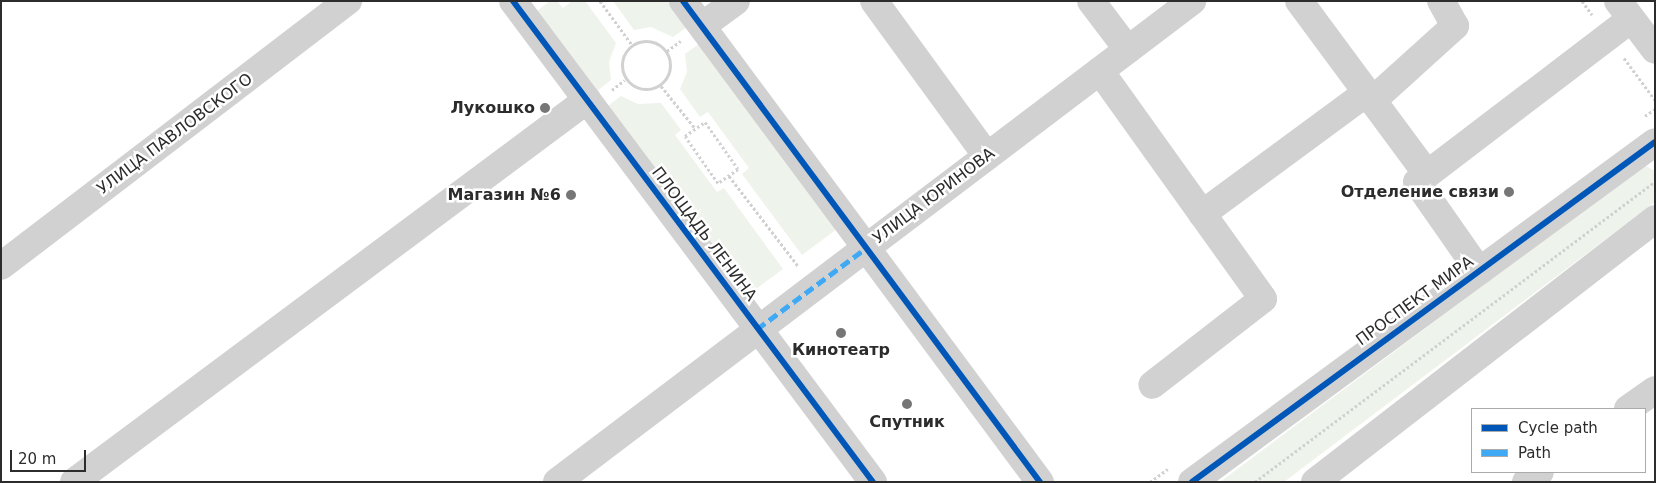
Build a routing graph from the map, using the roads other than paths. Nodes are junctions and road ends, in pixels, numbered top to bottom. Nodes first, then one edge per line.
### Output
1 (348, 1) edge
2 (513, 1) edge
3 (684, 1) edge
4 (736, 1) edge
5 (874, 1) edge
6 (1091, 1) edge
7 (1192, 1) edge
8 (1299, 1) edge
9 (1441, 1) edge
10 (1625, 10) edge
11 (702, 26) junction
12 (1128, 50) junction
13 (1655, 50) edge
14 (1100, 71) junction
15 (1369, 97) junction
16 (587, 100) junction
17 (1655, 142) edge
18 (988, 156) junction
19 (1427, 174) junction
20 (1202, 214) junction
21 (1655, 220) edge
22 (866, 248) junction
23 (1, 266) edge
24 (1479, 271) junction
25 (757, 328) junction
26 (1152, 385) dead end
27 (1655, 390) edge
28 (1629, 408) edge
29 (1539, 473) edge
30 (74, 482) edge
31 (557, 482) edge
32 (873, 482) edge
33 (1040, 482) edge
34 (1192, 482) edge
35 (1315, 482) edge
36 (1526, 482) edge

1 - 23 street, УЛИЦА ПАВЛОВСКОГО
2 - 16 street, ПЛОЩАДЬ ЛЕНИНА
3 - 11 street
4 - 11 street
5 - 18 street
6 - 12 street
7 - 12 street, УЛИЦА ЮРИНОВА
8 - 15 street
9 - 15 street
10 - 13 street
10 - 19 street
11 - 22 street
12 - 14 street, УЛИЦА ЮРИНОВА
14 - 18 street, УЛИЦА ЮРИНОВА
14 - 20 street
15 - 19 street
15 - 20 street
16 - 25 street, ПЛОЩАДЬ ЛЕНИНА
16 - 30 street
17 - 24 street, ПРОСПЕКТ МИРА
18 - 22 street, УЛИЦА ЮРИНОВА
19 - 24 street
20 - 26 street
21 - 35 street
22 - 25 street, УЛИЦА ЮРИНОВА
22 - 33 street
24 - 34 street, ПРОСПЕКТ МИРА
25 - 31 street, УЛИЦА ЮРИНОВА
25 - 32 street, ПЛОЩАДЬ ЛЕНИНА
27 - 28 street
29 - 36 street

